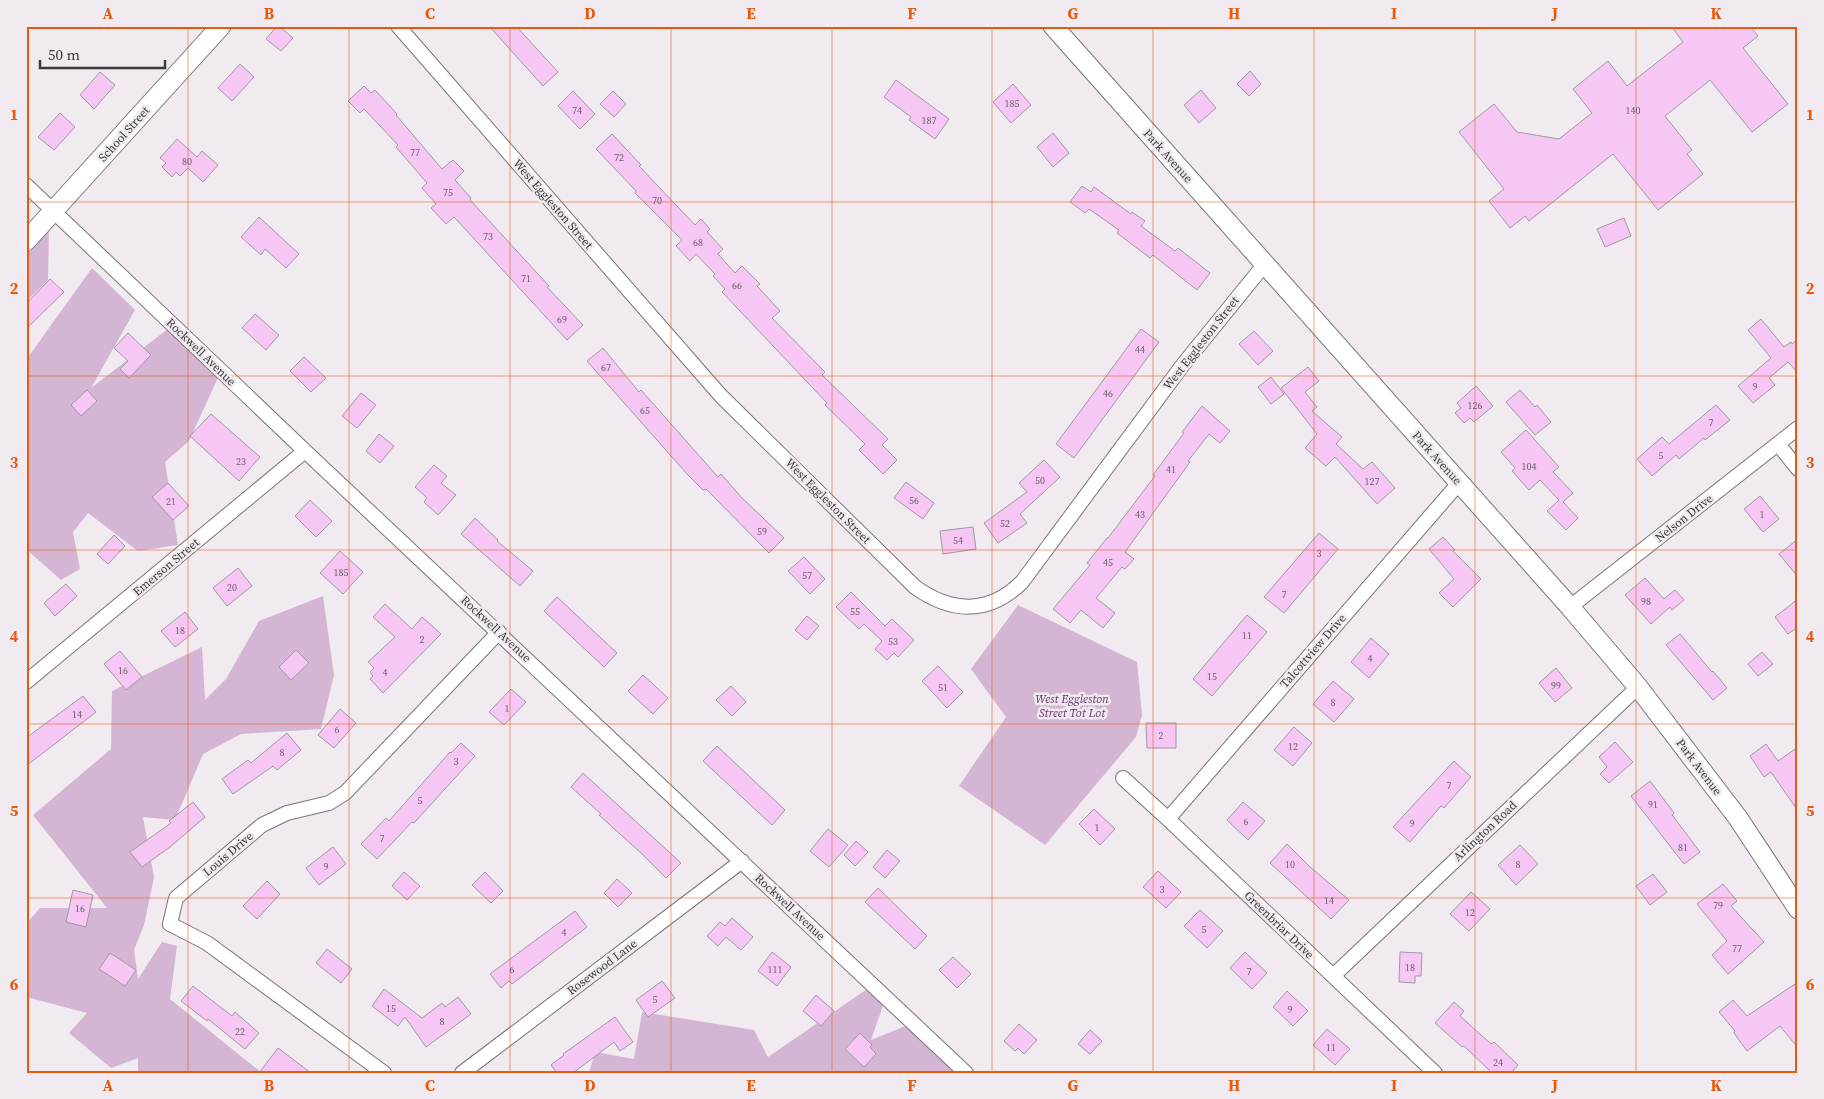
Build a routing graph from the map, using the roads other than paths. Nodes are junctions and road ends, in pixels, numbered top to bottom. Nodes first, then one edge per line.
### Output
1 (221, 26) edge
2 (398, 26) edge
3 (1053, 26) edge
4 (26, 185) edge
5 (54, 212) junction
6 (26, 241) edge
7 (1264, 264) junction
8 (1798, 428) edge
9 (1778, 444) junction
10 (305, 451) junction
11 (1798, 469) edge
12 (1459, 483) junction
13 (1570, 607) junction
14 (499, 632) junction
15 (26, 682) edge
16 (1638, 687) junction
17 (1123, 778) dead end
18 (1168, 819) junction
19 (742, 861) junction
20 (1798, 910) edge
21 (1332, 976) junction
22 (384, 1073) edge
23 (462, 1073) edge
24 (966, 1073) edge
25 (1435, 1073) edge

1 - 5 street, School Street
2 - 7 street, West Eggleston Street
3 - 7 street, Park Avenue
4 - 5 street, Rockwell Avenue
5 - 6 street, School Street
5 - 10 street, Rockwell Avenue
7 - 12 street, Park Avenue
8 - 9 street, Nelson Drive
9 - 11 street
9 - 13 street, Nelson Drive
10 - 14 street, Rockwell Avenue
10 - 15 street, Emerson Street
12 - 13 street, Park Avenue
12 - 18 street, Talcottview Drive
13 - 16 street, Park Avenue
14 - 19 street, Rockwell Avenue
14 - 22 street, Louis Drive
16 - 20 street, Park Avenue
16 - 21 street, Arlington Road
17 - 18 street, Greenbriar Drive
18 - 21 street, Greenbriar Drive
19 - 23 street, Rosewood Lane
19 - 24 street, Rockwell Avenue
21 - 25 street, Greenbriar Drive

